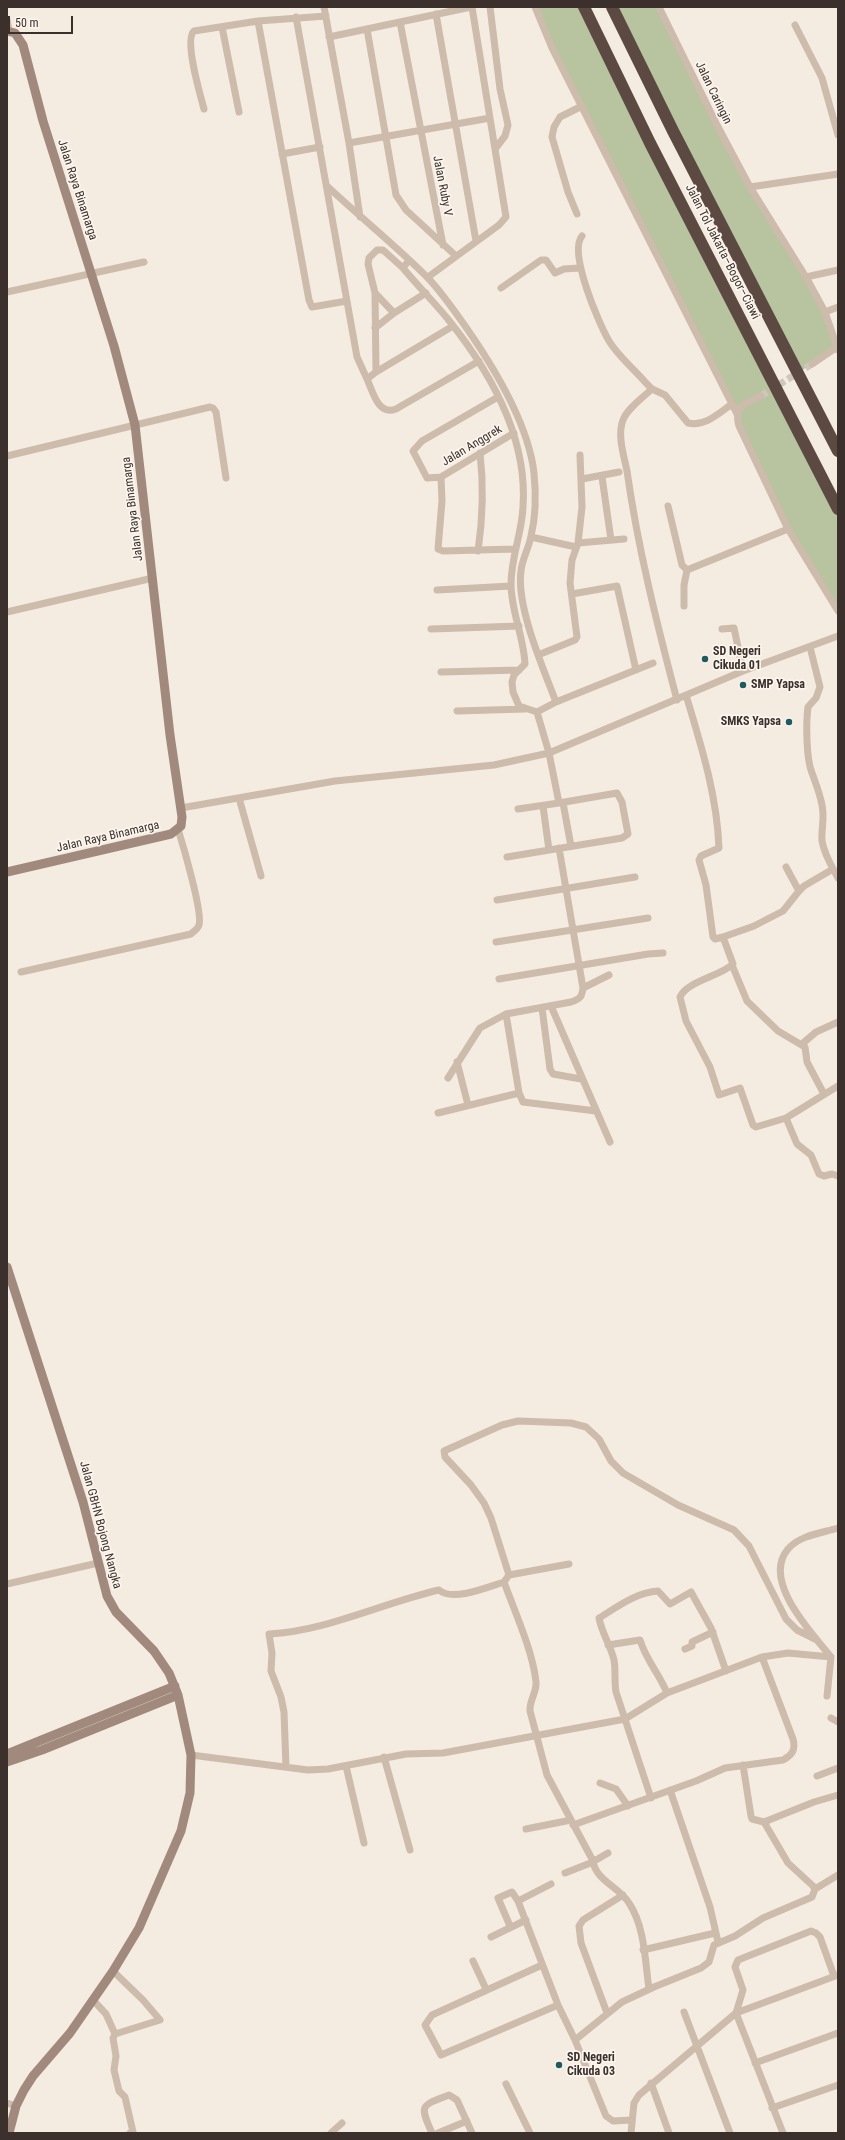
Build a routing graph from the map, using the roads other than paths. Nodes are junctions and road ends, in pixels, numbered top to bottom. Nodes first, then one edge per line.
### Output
1 (324, 7) edge
2 (471, 7) edge
3 (490, 7) edge
4 (535, 7) edge
5 (584, 7) edge
6 (612, 7) edge
7 (660, 7) edge
8 (436, 14) junction
9 (326, 16) junction
10 (296, 17) junction
11 (7, 20) edge
12 (258, 20) junction
13 (400, 22) junction
14 (795, 25) dead end
15 (222, 27) junction
16 (367, 29) junction
17 (8, 31) edge
18 (329, 37) junction
19 (582, 106) junction
20 (204, 108) dead end
21 (239, 112) dead end
22 (490, 118) junction
23 (456, 124) junction
24 (421, 131) junction
25 (838, 135) edge
26 (385, 137) junction
27 (349, 143) junction
28 (320, 147) junction
29 (495, 149) junction
30 (282, 154) junction
31 (838, 174) edge
32 (327, 186) junction
33 (750, 187) junction
34 (577, 214) dead end
35 (360, 217) junction
36 (582, 236) dead end
37 (476, 241) junction
38 (443, 245) junction
39 (456, 256) junction
40 (409, 260) junction
41 (144, 262) dead end
42 (403, 268) junction
43 (580, 268) junction
44 (838, 270) edge
45 (91, 273) junction
46 (428, 277) junction
47 (806, 277) junction
48 (500, 288) dead end
49 (7, 292) edge
50 (375, 293) junction
51 (426, 293) junction
52 (348, 302) junction
53 (838, 307) edge
54 (825, 312) junction
55 (394, 313) junction
56 (453, 326) junction
57 (375, 328) junction
58 (837, 348) edge
59 (479, 361) junction
60 (812, 364) tunnel mouth
61 (376, 372) junction
62 (367, 379) junction
63 (652, 389) junction
64 (761, 396) tunnel mouth
65 (498, 397) junction
66 (732, 404) junction
67 (737, 414) junction
68 (135, 425) junction
69 (514, 433) junction
70 (838, 451) edge
71 (480, 453) junction
72 (580, 455) dead end
73 (7, 456) edge
74 (619, 472) dead end
75 (441, 477) junction
76 (602, 477) junction
77 (226, 478) dead end
78 (582, 479) junction
79 (668, 506) dead end
80 (838, 508) edge
81 (788, 529) junction
82 (531, 537) junction
83 (624, 539) dead end
84 (611, 540) junction
85 (577, 545) junction
86 (515, 549) junction
87 (478, 551) junction
88 (687, 570) junction
89 (153, 578) junction
90 (511, 586) junction
91 (437, 590) dead end
92 (572, 594) junction
93 (684, 606) dead end
94 (838, 611) edge
95 (7, 612) edge
96 (518, 626) junction
97 (431, 629) dead end
98 (722, 629) dead end
99 (838, 636) edge
100 (810, 647) junction
101 (538, 655) junction
102 (653, 664) dead end
103 (518, 670) junction
104 (636, 670) junction
105 (743, 671) junction
106 (441, 672) dead end
107 (686, 695) junction
108 (677, 700) junction
109 (556, 702) junction
110 (525, 709) junction
111 (457, 711) dead end
112 (537, 712) junction
113 (549, 753) junction
114 (239, 798) junction
115 (561, 803) junction
116 (543, 806) junction
117 (181, 808) junction
118 (518, 810) dead end
119 (178, 829) junction
120 (571, 846) junction
121 (559, 848) junction
122 (549, 850) junction
123 (507, 857) dead end
124 (786, 867) dead end
125 (833, 869) junction
126 (7, 872) edge
127 (261, 876) dead end
128 (635, 877) dead end
129 (838, 878) edge
130 (565, 889) junction
131 (799, 891) junction
132 (498, 900) dead end
133 (648, 918) dead end
134 (572, 930) junction
135 (723, 937) junction
136 (496, 942) dead end
137 (663, 953) dead end
138 (732, 965) junction
139 (578, 966) junction
140 (21, 972) dead end
141 (609, 975) dead end
142 (499, 979) dead end
143 (583, 988) junction
144 (551, 1006) junction
145 (542, 1008) junction
146 (506, 1014) junction
147 (838, 1022) edge
148 (802, 1044) junction
149 (457, 1062) junction
150 (448, 1078) dead end
151 (581, 1079) junction
152 (838, 1086) edge
153 (519, 1093) junction
154 (824, 1094) junction
155 (468, 1105) junction
156 (596, 1111) junction
157 (438, 1113) dead end
158 (786, 1118) junction
159 (610, 1142) dead end
160 (838, 1176) edge
161 (7, 1267) edge
162 (838, 1528) edge
163 (98, 1563) junction
164 (569, 1564) dead end
165 (509, 1575) junction
166 (504, 1582) junction
167 (7, 1584) edge
168 (713, 1632) junction
169 (818, 1640) junction
170 (608, 1645) junction
171 (685, 1649) dead end
172 (762, 1657) junction
173 (831, 1657) junction
174 (726, 1670) junction
175 (177, 1691) junction
176 (668, 1693) junction
177 (826, 1696) dead end
178 (831, 1718) dead end
179 (626, 1719) junction
180 (838, 1722) edge
181 (536, 1737) junction
182 (7, 1754) edge
183 (191, 1755) junction
184 (384, 1757) junction
185 (7, 1762) edge
186 (742, 1765) junction
187 (346, 1766) junction
188 (286, 1767) junction
189 (838, 1768) edge
190 (817, 1776) dead end
191 (600, 1783) dead end
192 (670, 1790) junction
193 (838, 1795) edge
194 (650, 1798) junction
195 (628, 1806) junction
196 (572, 1822) junction
197 (764, 1822) junction
198 (526, 1829) dead end
199 (364, 1843) dead end
200 (410, 1850) dead end
201 (608, 1853) dead end
202 (593, 1861) junction
203 (565, 1873) dead end
204 (838, 1875) edge
205 (551, 1884) dead end
206 (815, 1889) junction
207 (623, 1895) junction
208 (518, 1901) junction
209 (526, 1920) junction
210 (510, 1926) junction
211 (715, 1932) junction
212 (490, 1937) dead end
213 (718, 1942) junction
214 (643, 1950) junction
215 (473, 1961) dead end
216 (542, 1965) junction
217 (114, 1971) junction
218 (836, 1976) edge
219 (486, 1989) junction
220 (649, 1989) junction
221 (93, 2000) junction
222 (558, 2005) junction
223 (684, 2012) dead end
224 (607, 2013) junction
225 (736, 2013) junction
226 (838, 2033) edge
227 (115, 2034) junction
228 (575, 2040) junction
229 (698, 2045) junction
230 (755, 2064) junction
231 (651, 2083) junction
232 (506, 2084) dead end
233 (838, 2085) edge
234 (11, 2104) edge
235 (772, 2108) junction
236 (632, 2120) junction
237 (467, 2121) junction
238 (342, 2123) dead end
239 (9, 2133) edge
240 (130, 2133) edge
241 (331, 2133) edge
242 (432, 2133) edge
243 (438, 2133) edge
244 (472, 2133) edge
245 (530, 2133) edge
246 (631, 2133) edge
247 (669, 2133) edge
248 (730, 2133) edge
249 (783, 2133) edge

1 - 9 street
2 - 8 street
2 - 22 street
3 - 29 street
4 - 19 street
5 - 80 highway, Jalan Tol Jakarta–Bogor–Ciawi
6 - 70 highway, Jalan Tol Jakarta–Bogor–Ciawi
7 - 33 street, Jalan Caringin
8 - 13 street
8 - 23 street
9 - 10 street
9 - 18 street
10 - 12 street
10 - 28 street
11 - 17 street
12 - 15 street
12 - 30 street
13 - 16 street
13 - 24 street, Jalan Ruby V
14 - 25 street
15 - 20 street
15 - 21 street
16 - 18 street
16 - 26 street
17 - 45 street, Jalan Raya Binamarga
18 - 27 street
19 - 34 street
19 - 66 street
22 - 23 street
22 - 29 street
23 - 24 street
23 - 37 street
24 - 26 street
24 - 38 street, Jalan Ruby V
26 - 27 street
26 - 38 street
27 - 35 street
28 - 30 street
28 - 32 street
29 - 37 street
30 - 52 street
31 - 33 street
32 - 35 street
32 - 52 street
33 - 47 street, Jalan Caringin
35 - 40 street
36 - 43 street
37 - 39 street
38 - 39 street
39 - 46 street
40 - 42 street
40 - 46 street
41 - 45 street
42 - 50 street
42 - 51 street
43 - 48 street
43 - 63 street
44 - 47 street
45 - 49 street
45 - 68 street, Jalan Raya Binamarga
46 - 82 street
47 - 54 street, Jalan Caringin
50 - 55 street
50 - 57 street
51 - 55 street
51 - 56 street
52 - 62 street
53 - 54 street
54 - 58 street, Jalan Caringin
55 - 57 street
56 - 59 street
56 - 61 street
57 - 61 street
58 - 60 street
59 - 62 street
59 - 65 street
61 - 62 street
63 - 66 street
63 - 108 street
64 - 67 street
65 - 69 street
65 - 75 street
66 - 67 street
67 - 81 street
68 - 73 street
68 - 77 street
68 - 89 street, Jalan Raya Binamarga
69 - 71 street, Jalan Anggrek
69 - 86 street
71 - 75 street, Jalan Anggrek
71 - 87 street
72 - 78 street
74 - 76 street
75 - 87 street
76 - 78 street
76 - 84 street
78 - 85 street
79 - 88 street
81 - 88 street
81 - 94 street
82 - 85 street
82 - 101 street
83 - 84 street
84 - 85 street
85 - 92 street
86 - 87 street
86 - 90 street
88 - 93 street
89 - 95 street
89 - 117 street, Jalan Raya Binamarga
90 - 91 street
90 - 96 street
92 - 101 street
92 - 104 street
96 - 97 street
96 - 103 street
98 - 105 street
99 - 100 street
100 - 105 street
100 - 125 street
101 - 109 street
102 - 104 street
103 - 106 street
103 - 110 street
104 - 109 street
105 - 107 street
107 - 108 street
107 - 135 street
108 - 113 street
109 - 112 street
110 - 111 street
110 - 112 street
112 - 113 street
113 - 114 street
113 - 115 street
114 - 117 street
114 - 127 street
115 - 116 street
115 - 120 street
115 - 120 street
116 - 118 street
116 - 122 street
117 - 119 street, Jalan Raya Binamarga
119 - 126 street, Jalan Raya Binamarga
119 - 140 street
120 - 121 street
121 - 122 street
121 - 130 street
122 - 123 street
124 - 131 street
125 - 129 street
125 - 131 street
128 - 130 street
130 - 132 street
130 - 134 street
131 - 135 street
133 - 134 street
134 - 136 street
134 - 139 street
135 - 138 street
137 - 139 street
138 - 148 street
138 - 158 street
139 - 142 street
139 - 143 street
141 - 143 street
143 - 144 street
144 - 145 street
144 - 151 street
145 - 146 street
145 - 151 street
146 - 149 street
146 - 153 street
147 - 148 street
148 - 154 street
149 - 150 street
149 - 155 street
151 - 156 street
152 - 154 street
153 - 155 street
153 - 156 street
154 - 158 street
155 - 157 street
156 - 159 street
158 - 160 street
161 - 163 street, Jalan GBHN Bojong Nangka
162 - 169 street
163 - 167 street
163 - 175 street, Jalan GBHN Bojong Nangka
164 - 165 street
165 - 166 street
165 - 169 street
166 - 181 street
166 - 188 street
168 - 170 street
168 - 171 street
168 - 174 street
169 - 173 street
170 - 176 street
170 - 179 street
172 - 173 street
172 - 174 street
172 - 186 street
173 - 177 street
174 - 176 street
175 - 182 street
175 - 183 street, Jalan GBHN Bojong Nangka
175 - 185 street
176 - 179 street
178 - 180 street
179 - 181 street
179 - 194 street
181 - 184 street
181 - 196 street
183 - 188 street
183 - 217 street, Jalan GBHN Bojong Nangka
184 - 187 street
184 - 200 street
186 - 192 street
186 - 197 street
187 - 188 street
187 - 199 street
189 - 190 street
191 - 195 street
192 - 194 street
192 - 211 street
193 - 197 street
194 - 195 street
195 - 196 street
196 - 198 street
196 - 202 street
197 - 206 street
201 - 202 street
202 - 203 street
202 - 207 street
204 - 206 street
205 - 208 street
206 - 213 street
207 - 214 street
207 - 224 street
208 - 209 street
208 - 210 street
209 - 210 street
209 - 216 street
210 - 212 street
211 - 213 street
211 - 214 street
213 - 220 street
214 - 220 street
215 - 219 street
216 - 219 street
216 - 222 street
217 - 221 street, Jalan GBHN Bojong Nangka
217 - 227 street
218 - 225 street
218 - 225 street
219 - 222 street
220 - 224 street
221 - 227 street
221 - 234 street, Jalan GBHN Bojong Nangka
222 - 228 street
223 - 229 street
224 - 228 street
225 - 229 street
225 - 230 street
226 - 230 street
227 - 240 street
228 - 236 street
229 - 231 street
229 - 248 street
230 - 235 street
231 - 236 street
231 - 247 street
232 - 245 street
233 - 235 street
234 - 239 street, Jalan GBHN Bojong Nangka
235 - 249 street
236 - 246 street
237 - 242 street
237 - 243 street
237 - 244 street
238 - 241 street

